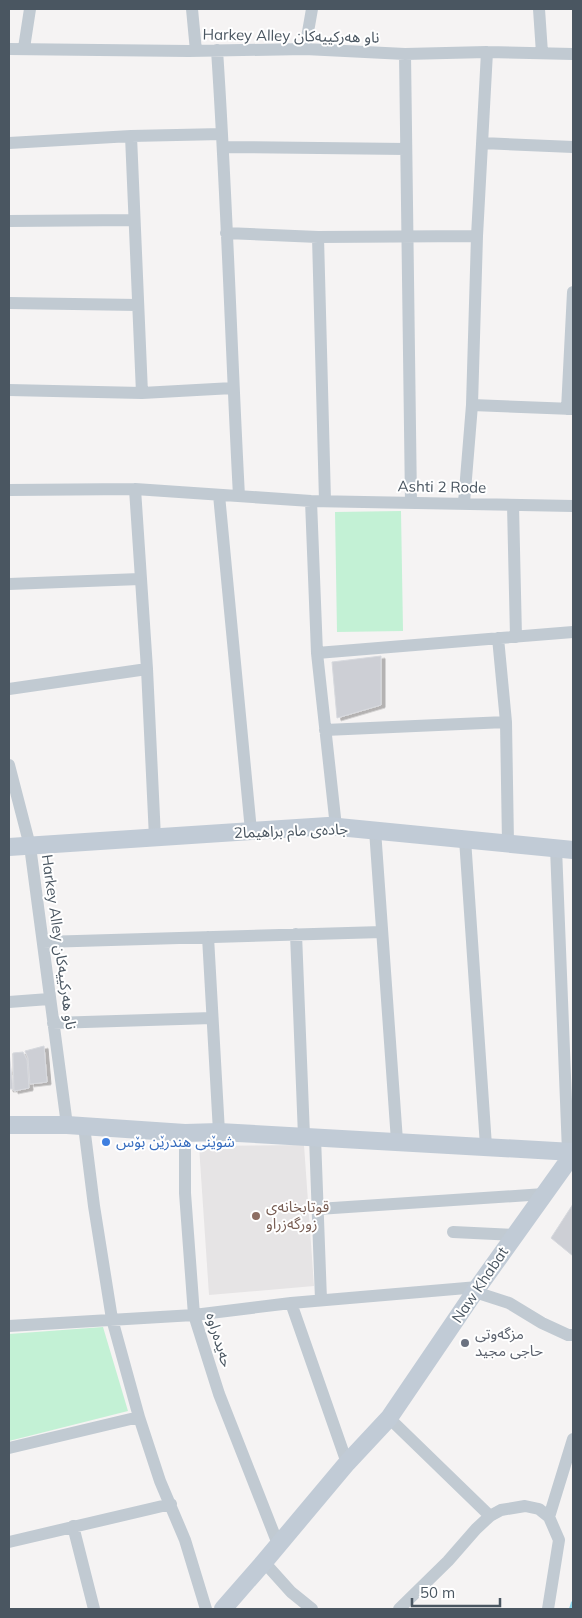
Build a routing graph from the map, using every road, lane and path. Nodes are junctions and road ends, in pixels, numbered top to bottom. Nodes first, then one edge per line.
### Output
1 (30, 9) edge
2 (192, 9) edge
3 (312, 9) edge
4 (539, 9) edge
5 (24, 48) junction
6 (9, 49) edge
7 (305, 49) junction
8 (217, 50) junction
9 (196, 51) junction
10 (487, 52) junction
11 (542, 53) junction
12 (405, 54) junction
13 (573, 54) edge
14 (222, 134) junction
15 (131, 136) junction
16 (9, 143) edge
17 (482, 143) junction
18 (223, 147) junction
19 (573, 147) edge
20 (406, 149) junction
21 (134, 220) junction
22 (9, 221) edge
23 (226, 233) junction
24 (477, 236) junction
25 (318, 237) junction
26 (407, 238) junction
27 (573, 292) edge
28 (9, 303) edge
29 (138, 305) junction
30 (572, 316) edge
31 (233, 388) junction
32 (9, 390) edge
33 (142, 393) junction
34 (472, 405) junction
35 (570, 409) edge
36 (135, 489) junction
37 (9, 490) edge
38 (219, 495) junction
39 (238, 496) junction
40 (311, 501) junction
41 (325, 501) junction
42 (411, 502) junction
43 (464, 503) junction
44 (513, 504) junction
45 (573, 506) edge
46 (140, 579) junction
47 (9, 584) edge
48 (573, 632) edge
49 (516, 637) junction
50 (498, 638) junction
51 (317, 653) junction
52 (147, 669) junction
53 (9, 689) edge
54 (506, 722) junction
55 (325, 730) junction
56 (9, 766) edge
57 (336, 827) junction
58 (375, 830) junction
59 (251, 832) junction
60 (155, 838) junction
61 (465, 839) junction
62 (508, 843) junction
63 (30, 846) junction
64 (9, 847) edge
65 (565, 849) edge
66 (382, 932) junction
67 (296, 934) junction
68 (208, 937) junction
69 (43, 942) junction
70 (49, 999) junction
71 (9, 1002) edge
72 (212, 1018) junction
73 (53, 1023) junction
74 (9, 1125) edge
75 (75, 1125) junction
76 (219, 1132) junction
77 (185, 1133) junction
78 (310, 1136) junction
79 (397, 1141) junction
80 (486, 1146) junction
81 (571, 1153) edge
82 (544, 1194) junction
83 (318, 1209) junction
84 (454, 1232) dead end
85 (514, 1235) junction
86 (476, 1289) junction
87 (322, 1300) junction
88 (291, 1303) junction
89 (194, 1315) junction
90 (112, 1320) junction
91 (9, 1326) edge
92 (573, 1335) edge
93 (139, 1417) junction
94 (389, 1418) junction
95 (573, 1439) edge
96 (9, 1448) edge
97 (347, 1463) junction
98 (171, 1504) junction
99 (490, 1516) junction
100 (549, 1517) junction
101 (74, 1526) junction
102 (9, 1542) edge
103 (278, 1544) junction
104 (264, 1562) junction
105 (94, 1609) edge
106 (206, 1609) edge
107 (222, 1609) edge
108 (312, 1609) edge
109 (399, 1609) edge
110 (548, 1609) edge

1 - 5 street
2 - 9 street
3 - 7 street
4 - 11 street
5 - 6 street, Harkey Alley ناو هەركييەكان
5 - 9 street, Harkey Alley ناو هەركييەكان
7 - 8 street, Harkey Alley ناو هەركييەكان
7 - 12 street, Harkey Alley ناو هەركييەكان
8 - 9 street, Harkey Alley ناو هەركييەكان
8 - 14 street
10 - 11 street, Harkey Alley ناو هەركييەكان
10 - 12 street, Harkey Alley ناو هەركييەكان
10 - 17 street
11 - 13 street, Harkey Alley ناو هەركييەكان
12 - 20 street
14 - 15 street
14 - 18 street
15 - 16 street
15 - 21 street
17 - 19 street
17 - 24 street
18 - 20 street
18 - 23 street
20 - 26 street
21 - 22 street
21 - 29 street
23 - 25 street
23 - 31 street
24 - 26 street
24 - 34 street
25 - 26 street
25 - 41 street
26 - 42 street
27 - 30 street
28 - 29 street
29 - 33 street
30 - 35 street
31 - 33 street
31 - 39 street
32 - 33 street
34 - 35 street
34 - 43 street
36 - 37 street, Ashti 2 Rode
36 - 38 street, Ashti 2 Rode
36 - 46 street
38 - 39 street, Ashti 2 Rode
38 - 59 street
39 - 40 street, Ashti 2 Rode
40 - 41 street, Ashti 2 Rode
40 - 51 street
41 - 42 street, Ashti 2 Rode
42 - 43 street, Ashti 2 Rode
43 - 44 street, Ashti 2 Rode
44 - 45 street, Ashti 2 Rode
44 - 49 street
46 - 47 street
46 - 52 street
48 - 49 street
49 - 50 street
50 - 51 street
50 - 54 street
51 - 55 street
52 - 53 street
52 - 60 street
54 - 55 street
54 - 62 street
55 - 57 street
56 - 63 street, Harkey Alley ناو هەركييەكان
57 - 58 street, جادەی مام براهیما2
57 - 59 street, جادەی مام براهیما2
58 - 61 street, جادەی مام براهیما2
58 - 66 street
59 - 60 street, جادەی مام براهیما2
60 - 63 street, جادەی مام براهیما2
61 - 62 street, جادەی مام براهیما2
61 - 80 street
62 - 65 street, جادەی مام براهیما2
63 - 64 street, جادەی مام براهیما2
63 - 69 street, Harkey Alley ناو هەركييەكان
65 - 81 street
66 - 67 street
66 - 79 street
67 - 68 street
67 - 78 street
68 - 69 street
68 - 72 street
69 - 70 street, Harkey Alley ناو هەركييەكان
70 - 71 street
70 - 73 street, Harkey Alley ناو هەركييەكان
72 - 73 street
72 - 76 street
73 - 75 street, Harkey Alley ناو هەركييەكان
74 - 75 street
75 - 77 street
75 - 90 street, Harkey Alley ناو هەركييەكان
76 - 77 street
76 - 78 street
77 - 89 street, حەیدەراوە
78 - 79 street
78 - 83 street
79 - 80 street
80 - 81 street
81 - 82 street, Naw Khabat
82 - 83 street
82 - 85 street, Naw Khabat
83 - 87 street
84 - 85 street
85 - 86 street, Naw Khabat
86 - 87 street
86 - 92 street
86 - 94 street, Naw Khabat
87 - 88 street
88 - 89 street
88 - 97 street
89 - 90 street
89 - 103 street, حەیدەراوە
90 - 91 street
90 - 93 street, Harkey Alley ناو هەركييەكان
93 - 96 street
93 - 98 street, Harkey Alley ناو هەركييەكان
94 - 97 street, Naw Khabat
94 - 99 street
95 - 100 street
97 - 103 street, Naw Khabat
98 - 101 street
98 - 106 street, Harkey Alley ناو هەركييەكان
99 - 100 street
99 - 109 street
100 - 110 street
101 - 102 street
101 - 105 street
103 - 104 street, Naw Khabat
104 - 107 street, Naw Khabat
104 - 108 street

